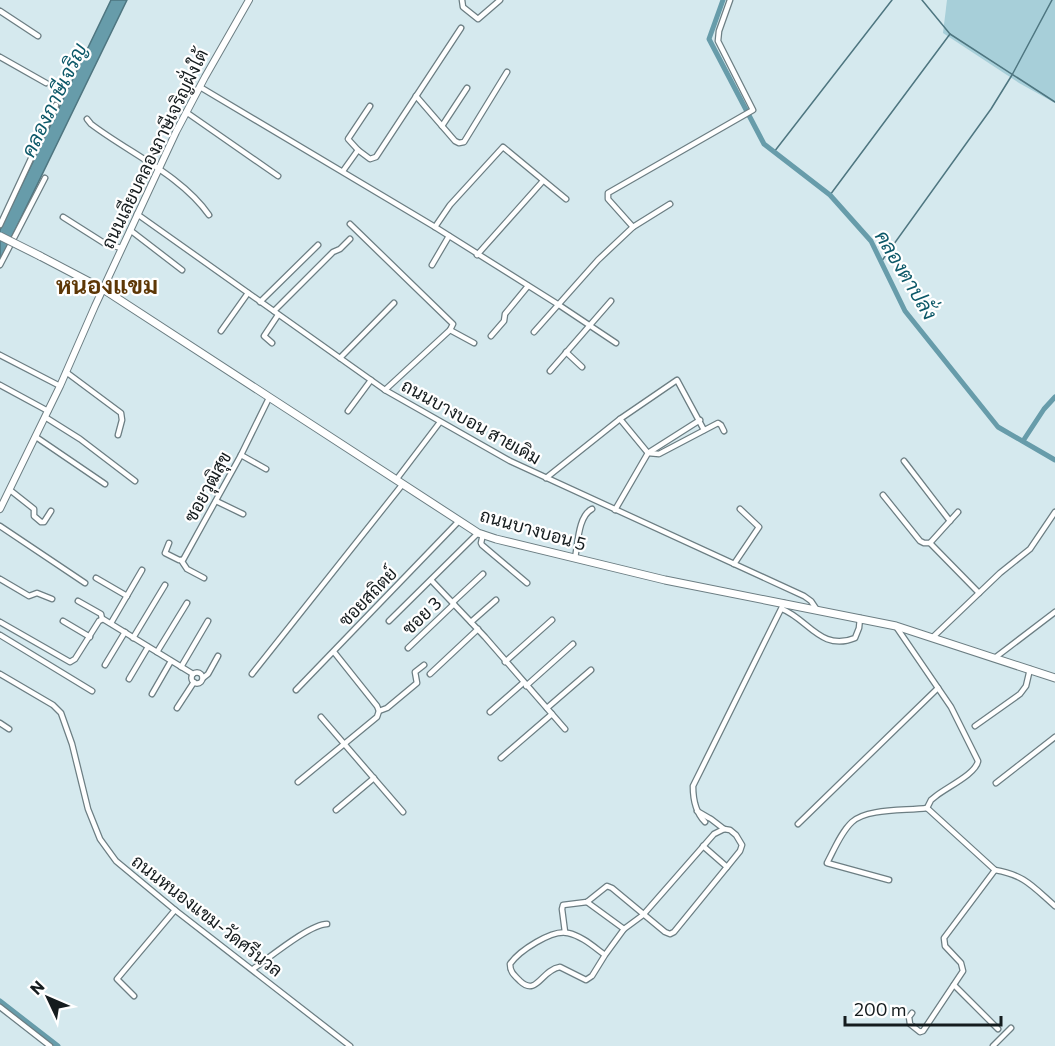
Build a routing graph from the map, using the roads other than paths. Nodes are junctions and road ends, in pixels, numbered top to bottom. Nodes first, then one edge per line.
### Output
1 (249, 0) edge
2 (462, 0) edge
3 (500, 0) edge
4 (730, 0) edge
5 (0, 11) edge
6 (461, 28) dead end
7 (38, 36) dead end
8 (0, 57) edge
9 (507, 72) dead end
10 (46, 83) dead end
11 (200, 87) junction
12 (467, 88) dead end
13 (416, 96) junction
14 (56, 105) dead end
15 (370, 106) dead end
16 (186, 112) junction
17 (87, 119) dead end
18 (442, 126) junction
19 (358, 150) junction
20 (159, 169) junction
21 (343, 171) junction
22 (278, 176) dead end
23 (45, 178) dead end
24 (543, 182) junction
25 (566, 199) dead end
26 (670, 204) dead end
27 (137, 214) junction
28 (209, 215) dead end
29 (63, 217) dead end
30 (350, 224) dead end
31 (0, 225) edge
32 (435, 227) junction
33 (633, 227) junction
34 (130, 231) junction
35 (0, 236) edge
36 (449, 236) junction
37 (350, 239) dead end
38 (318, 245) dead end
39 (122, 248) junction
40 (477, 255) junction
41 (0, 265) edge
42 (432, 265) dead end
43 (182, 270) dead end
44 (528, 286) junction
45 (103, 289) junction
46 (248, 293) junction
47 (610, 301) dead end
48 (260, 302) junction
49 (394, 303) dead end
50 (559, 305) junction
51 (276, 313) junction
52 (589, 325) junction
53 (450, 330) junction
54 (221, 331) dead end
55 (534, 332) dead end
56 (491, 336) dead end
57 (272, 343) dead end
58 (474, 343) dead end
59 (616, 343) dead end
60 (566, 352) junction
61 (0, 355) edge
62 (340, 358) junction
63 (582, 368) dead end
64 (550, 371) dead end
65 (66, 372) junction
66 (371, 380) junction
67 (0, 385) edge
68 (60, 386) junction
69 (385, 390) junction
70 (268, 398) junction
71 (348, 411) dead end
72 (47, 414) junction
73 (620, 419) junction
74 (700, 420) junction
75 (440, 422) junction
76 (704, 430) junction
77 (724, 431) dead end
78 (118, 435) dead end
79 (36, 437) junction
80 (648, 453) junction
81 (241, 455) junction
82 (904, 461) dead end
83 (266, 469) dead end
84 (546, 478) junction
85 (135, 481) dead end
86 (399, 483) junction
87 (105, 484) dead end
88 (10, 490) junction
89 (883, 495) dead end
90 (2, 499) edge
91 (216, 501) junction
92 (0, 509) edge
93 (592, 509) dead end
94 (740, 509) dead end
95 (615, 510) junction
96 (51, 511) dead end
97 (958, 512) dead end
98 (1055, 512) edge
99 (243, 514) dead end
100 (950, 521) junction
101 (458, 522) junction
102 (0, 526) edge
103 (481, 534) junction
104 (169, 543) dead end
105 (930, 543) junction
106 (575, 558) junction
107 (181, 560) junction
108 (734, 564) junction
109 (142, 570) dead end
110 (483, 574) dead end
111 (96, 578) dead end
112 (204, 578) dead end
113 (0, 579) edge
114 (431, 579) junction
115 (85, 583) dead end
116 (527, 583) dead end
117 (165, 585) dead end
118 (979, 593) junction
119 (127, 596) junction
120 (52, 599) dead end
121 (496, 600) dead end
122 (78, 601) dead end
123 (187, 603) dead end
124 (453, 603) junction
125 (783, 606) junction
126 (817, 610) junction
127 (1055, 612) edge
128 (860, 618) junction
129 (102, 619) junction
130 (552, 620) dead end
131 (63, 621) dead end
132 (208, 621) dead end
133 (389, 621) dead end
134 (0, 622) edge
135 (471, 622) junction
136 (111, 623) junction
137 (896, 626) junction
138 (477, 629) junction
139 (125, 632) junction
140 (0, 635) edge
141 (933, 637) junction
142 (90, 638) junction
143 (133, 638) junction
144 (573, 644) dead end
145 (148, 647) junction
146 (408, 648) dead end
147 (157, 652) junction
148 (334, 652) junction
149 (218, 656) dead end
150 (996, 657) junction
151 (171, 661) junction
152 (505, 662) junction
153 (105, 665) dead end
154 (424, 665) dead end
155 (180, 667) junction
156 (1030, 669) junction
157 (591, 670) dead end
158 (0, 674) edge
159 (193, 674) junction
160 (252, 674) dead end
161 (430, 674) dead end
162 (203, 678) junction
163 (1055, 678) edge
164 (129, 679) dead end
165 (194, 682) junction
166 (525, 684) junction
167 (938, 688) junction
168 (296, 690) dead end
169 (92, 691) dead end
170 (152, 694) dead end
171 (177, 708) dead end
172 (547, 708) junction
173 (379, 711) junction
174 (490, 712) dead end
175 (552, 714) junction
176 (321, 717) dead end
177 (0, 723) edge
178 (975, 726) dead end
179 (9, 729) dead end
180 (565, 729) dead end
181 (1055, 737) edge
182 (344, 743) junction
183 (501, 758) dead end
184 (374, 778) junction
185 (297, 782) dead end
186 (996, 783) dead end
187 (927, 808) junction
188 (336, 810) dead end
189 (403, 812) dead end
190 (708, 821) junction
191 (798, 824) dead end
192 (724, 830) junction
193 (714, 834) junction
194 (703, 846) junction
195 (728, 867) junction
196 (993, 869) junction
197 (889, 880) dead end
198 (587, 902) junction
199 (1055, 906) edge
200 (175, 910) junction
201 (643, 915) junction
202 (327, 924) dead end
203 (624, 929) junction
204 (565, 932) junction
205 (605, 955) junction
206 (253, 969) junction
207 (954, 985) junction
208 (134, 996) dead end
209 (0, 1007) edge
210 (912, 1013) dead end
211 (1011, 1028) dead end
212 (998, 1029) dead end
213 (341, 1041) junction
214 (50, 1046) edge
215 (336, 1046) edge
216 (350, 1046) edge
217 (993, 1046) edge

1 - 11 street, ถนนเลียบคลองภาษีเจริญฝั่งใต้
2 - 3 street
4 - 33 street
5 - 7 street
6 - 13 street
8 - 10 street
9 - 18 street
11 - 16 street, ถนนเลียบคลองภาษีเจริญฝั่งใต้
11 - 21 street
12 - 18 street
13 - 18 street
13 - 19 street
14 - 31 street
15 - 19 street
16 - 20 street, ถนนเลียบคลองภาษีเจริญฝั่งใต้
16 - 22 street
17 - 20 street
19 - 21 street
20 - 27 street, ถนนเลียบคลองภาษีเจริญฝั่งใต้
20 - 28 street
21 - 32 street
23 - 41 street
24 - 25 street
24 - 32 street
24 - 40 street
26 - 33 street
27 - 34 street, ถนนเลียบคลองภาษีเจริญฝั่งใต้
27 - 46 street, ถนนบางบอน สายเดิม
29 - 39 street
30 - 53 street
32 - 36 street
33 - 50 street
34 - 39 street, ถนนเลียบคลองภาษีเจริญฝั่งใต้
34 - 43 street
35 - 45 main road, ถนนบางบอน 5, bridge
36 - 40 street
36 - 42 street
37 - 51 street
38 - 48 street
39 - 45 street, ถนนเลียบคลองภาษีเจริญฝั่งใต้
40 - 44 street
44 - 50 street
44 - 56 street
45 - 65 street, ถนนเลียบคลองภาษีเจริญฝั่งใต้
45 - 70 main road, ถนนบางบอน 5
46 - 48 street, ถนนบางบอน สายเดิม
46 - 54 street
47 - 52 street
48 - 51 street, ถนนบางบอน สายเดิม
49 - 62 street
50 - 52 street
50 - 55 street
51 - 57 street
51 - 62 street, ถนนบางบอน สายเดิม
52 - 59 street
52 - 60 street
53 - 58 street
53 - 69 street
60 - 63 street
60 - 64 street
61 - 68 street
62 - 66 street, ถนนบางบอน สายเดิม
65 - 68 street, ถนนเลียบคลองภาษีเจริญฝั่งใต้
65 - 78 street
66 - 69 street, ถนนบางบอน สายเดิม
66 - 71 street
67 - 72 street
68 - 72 street, ถนนเลียบคลองภาษีเจริญฝั่งใต้
69 - 75 street, ถนนบางบอน สายเดิม
70 - 81 street, ซอยวุฒิสุข
70 - 86 main road, ถนนบางบอน 5
72 - 79 street, ถนนเลียบคลองภาษีเจริญฝั่งใต้
72 - 85 street
73 - 74 street
73 - 80 street
73 - 84 street
74 - 76 street
74 - 80 street
75 - 84 street, ถนนบางบอน สายเดิม
75 - 86 street
76 - 77 street
76 - 80 street
79 - 87 street
79 - 88 street, ถนนเลียบคลองภาษีเจริญฝั่งใต้
80 - 95 street
81 - 83 street
81 - 91 street, ซอยวุฒิสุข
82 - 100 street
84 - 95 street, ถนนบางบอน สายเดิม
86 - 101 main road, ถนนบางบอน 5
86 - 160 street
88 - 90 street, ถนนเลียบคลองภาษีเจริญฝั่งใต้
88 - 96 street
89 - 105 street
90 - 92 street, ถนนเลียบคลองภาษีเจริญฝั่งใต้
91 - 99 street
91 - 107 street, ซอยวุฒิสุข
93 - 106 street
94 - 108 street
95 - 108 street, ถนนบางบอน สายเดิม
97 - 100 street
98 - 118 street
100 - 105 street
101 - 103 main road, ถนนบางบอน 5
101 - 148 street, ซอยสถิตย์
102 - 115 street
103 - 106 main road, ถนนบางบอน 5
103 - 114 street
103 - 116 street
104 - 107 street
105 - 118 street
106 - 125 main road, ถนนบางบอน 5
107 - 112 street
108 - 126 street, ถนนบางบอน สายเดิม
109 - 119 street
110 - 124 street, ซอย 3
111 - 119 street
113 - 120 street
114 - 124 street
114 - 133 street
117 - 143 street
118 - 141 street
119 - 136 street
121 - 135 street
122 - 129 street
123 - 147 street
124 - 135 street
124 - 146 street, ซอย 3
125 - 126 main road, ถนนบางบอน 5
125 - 128 street
125 - 190 street
126 - 128 main road, ถนนบางบอน 5
127 - 150 street
128 - 137 main road, ถนนบางบอน 5
129 - 136 street
129 - 142 street
130 - 152 street
131 - 142 street
132 - 155 street
134 - 142 street
135 - 138 street
136 - 139 street
137 - 141 main road, ถนนบางบอน 5
137 - 167 street
138 - 152 street
138 - 161 street
139 - 143 street
139 - 153 street
140 - 169 street
141 - 150 main road, ถนนบางบอน 5
143 - 145 street
144 - 166 street
145 - 147 street
145 - 164 street
147 - 151 street
148 - 168 street, ซอยสถิตย์
148 - 173 street
149 - 162 street
150 - 156 main road, ถนนบางบอน 5
151 - 155 street
151 - 170 street
152 - 166 street
154 - 173 street
155 - 159 street
156 - 163 main road, ถนนบางบอน 5
156 - 178 street
157 - 172 street
158 - 200 street, ถนนหนองแขม-วัดศรีนวล
159 - 162 street
159 - 165 street
162 - 165 street
165 - 171 street
166 - 172 street
166 - 174 street
167 - 187 street
167 - 191 street
172 - 175 street
173 - 182 street
175 - 180 street
175 - 183 street
176 - 182 street
177 - 179 street
181 - 186 street
182 - 184 street
182 - 185 street
184 - 188 street
184 - 189 street
187 - 196 street
187 - 197 street
190 - 192 street
190 - 193 street
192 - 193 street
192 - 195 street
193 - 194 street
194 - 195 street
194 - 201 street
195 - 201 street
196 - 199 street
196 - 207 street
198 - 201 street
198 - 203 street
198 - 204 street
200 - 206 street, ถนนหนองแขม-วัดศรีนวล
200 - 208 street
201 - 203 street
202 - 206 street
203 - 205 street
204 - 205 street
204 - 205 street
206 - 213 street, ถนนหนองแขม-วัดศรีนวล
207 - 210 street
207 - 212 street
209 - 214 street
211 - 217 street
213 - 215 street
213 - 216 street, ถนนหนองแขม-วัดศรีนวล

